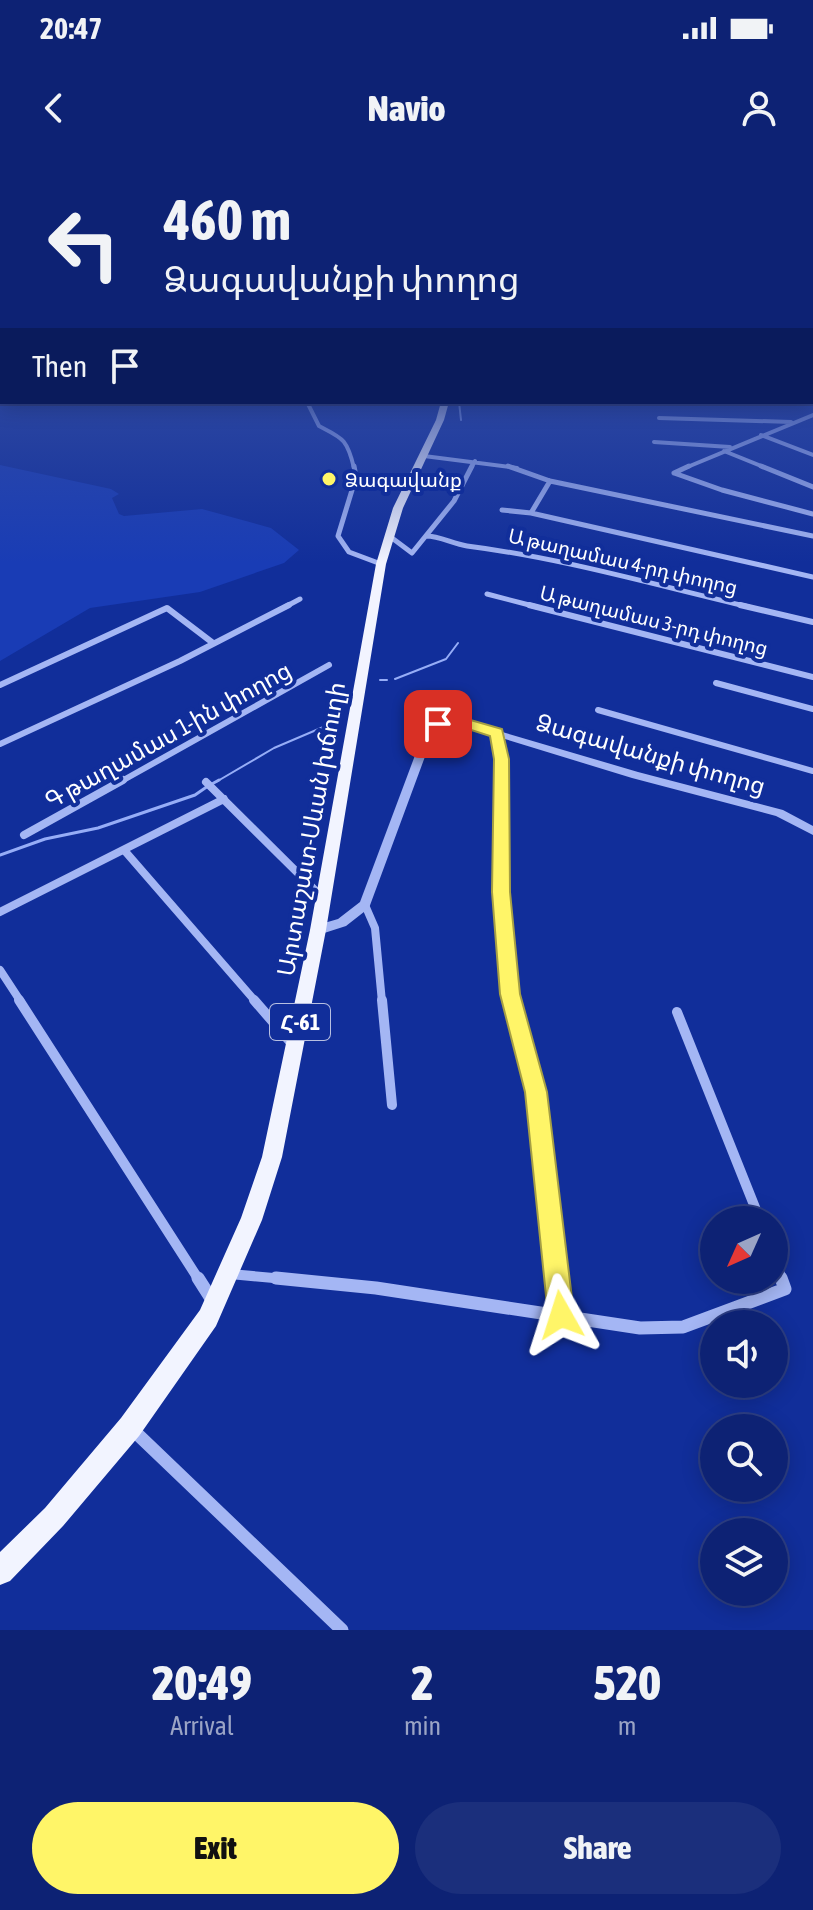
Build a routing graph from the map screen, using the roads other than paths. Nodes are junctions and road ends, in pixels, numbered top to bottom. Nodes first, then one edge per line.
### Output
1 (317, 426) edge
2 (436, 426) edge
3 (786, 426) edge
4 (761, 435) junction
5 (654, 442) dead end
6 (730, 447) junction
7 (724, 451) junction
8 (813, 455) edge
9 (424, 456) junction
10 (475, 461) junction
11 (550, 481) junction
12 (813, 487) edge
13 (502, 510) dead end
14 (531, 513) junction
15 (813, 514) edge
16 (388, 535) junction
17 (426, 536) junction
18 (813, 536) edge
19 (381, 564) junction
20 (813, 577) edge
21 (487, 594) dead end
22 (300, 599) dead end
23 (813, 622) edge
24 (213, 643) junction
25 (329, 665) dead end
26 (813, 677) edge
27 (716, 683) dead end
28 (0, 685) edge
29 (813, 709) edge
30 (598, 710) dead end
31 (497, 733) junction
32 (0, 744) edge
33 (813, 771) edge
34 (206, 782) dead end
35 (224, 799) junction
36 (813, 831) edge
37 (24, 835) dead end
38 (124, 850) junction
39 (323, 898) junction
40 (365, 905) junction
41 (0, 912) edge
42 (318, 930) junction
43 (0, 970) edge
44 (677, 1012) dead end
45 (295, 1047) junction
46 (392, 1105) dead end
47 (754, 1206) edge
48 (227, 1274) junction
49 (772, 1294) edge
50 (214, 1304) junction
51 (561, 1315) junction
52 (130, 1427) junction
53 (0, 1571) edge
54 (342, 1630) edge

1 - 19 street
2 - 9 main road, Արտաշատ-Սևան խճուղի / Հ-61
3 - 4 street
4 - 6 street
4 - 8 street
5 - 6 street
6 - 7 street
7 - 12 street
7 - 15 street
9 - 10 street
9 - 16 main road, Արտաշատ-Սևան խճուղի / Հ-61
10 - 11 street
10 - 17 street
11 - 14 street
11 - 18 street
13 - 14 street
14 - 20 street
16 - 17 street
16 - 19 main road, Արտաշատ-Սևան խճուղի / Հ-61
17 - 23 street, Ա թաղամաս 4-րդ փողոց
19 - 39 main road, Արտաշատ-Սևան խճուղի / Հ-61
21 - 26 street, Ա թաղամաս 3-րդ փողոց
22 - 24 street
24 - 28 street
24 - 32 street
25 - 37 street, Գ թաղամաս 1-ին փողոց
27 - 29 street
30 - 33 street
31 - 36 street, Ձագավանքի փողոց
31 - 40 street, Ձագավանքի փողոց
31 - 51 street
34 - 35 street
35 - 38 street
35 - 39 street
38 - 41 street
38 - 45 street
39 - 42 main road, Արտաշատ-Սևան խճուղի / Հ-61
40 - 42 street
40 - 46 street
42 - 45 main road, Արտաշատ-Սևան խճուղի / Հ-61
43 - 50 street
44 - 47 street
45 - 48 main road, Արտաշատ-Սևան խճուղի / Հ-61
48 - 50 main road, Արտաշատ-Սևան խճուղի / Հ-61
48 - 51 street
49 - 51 street
50 - 52 main road, Արտաշատ-Սևան խճուղի / Հ-61
52 - 53 main road, Արտաշատ-Սևան խճուղի / Հ-61
52 - 54 street

